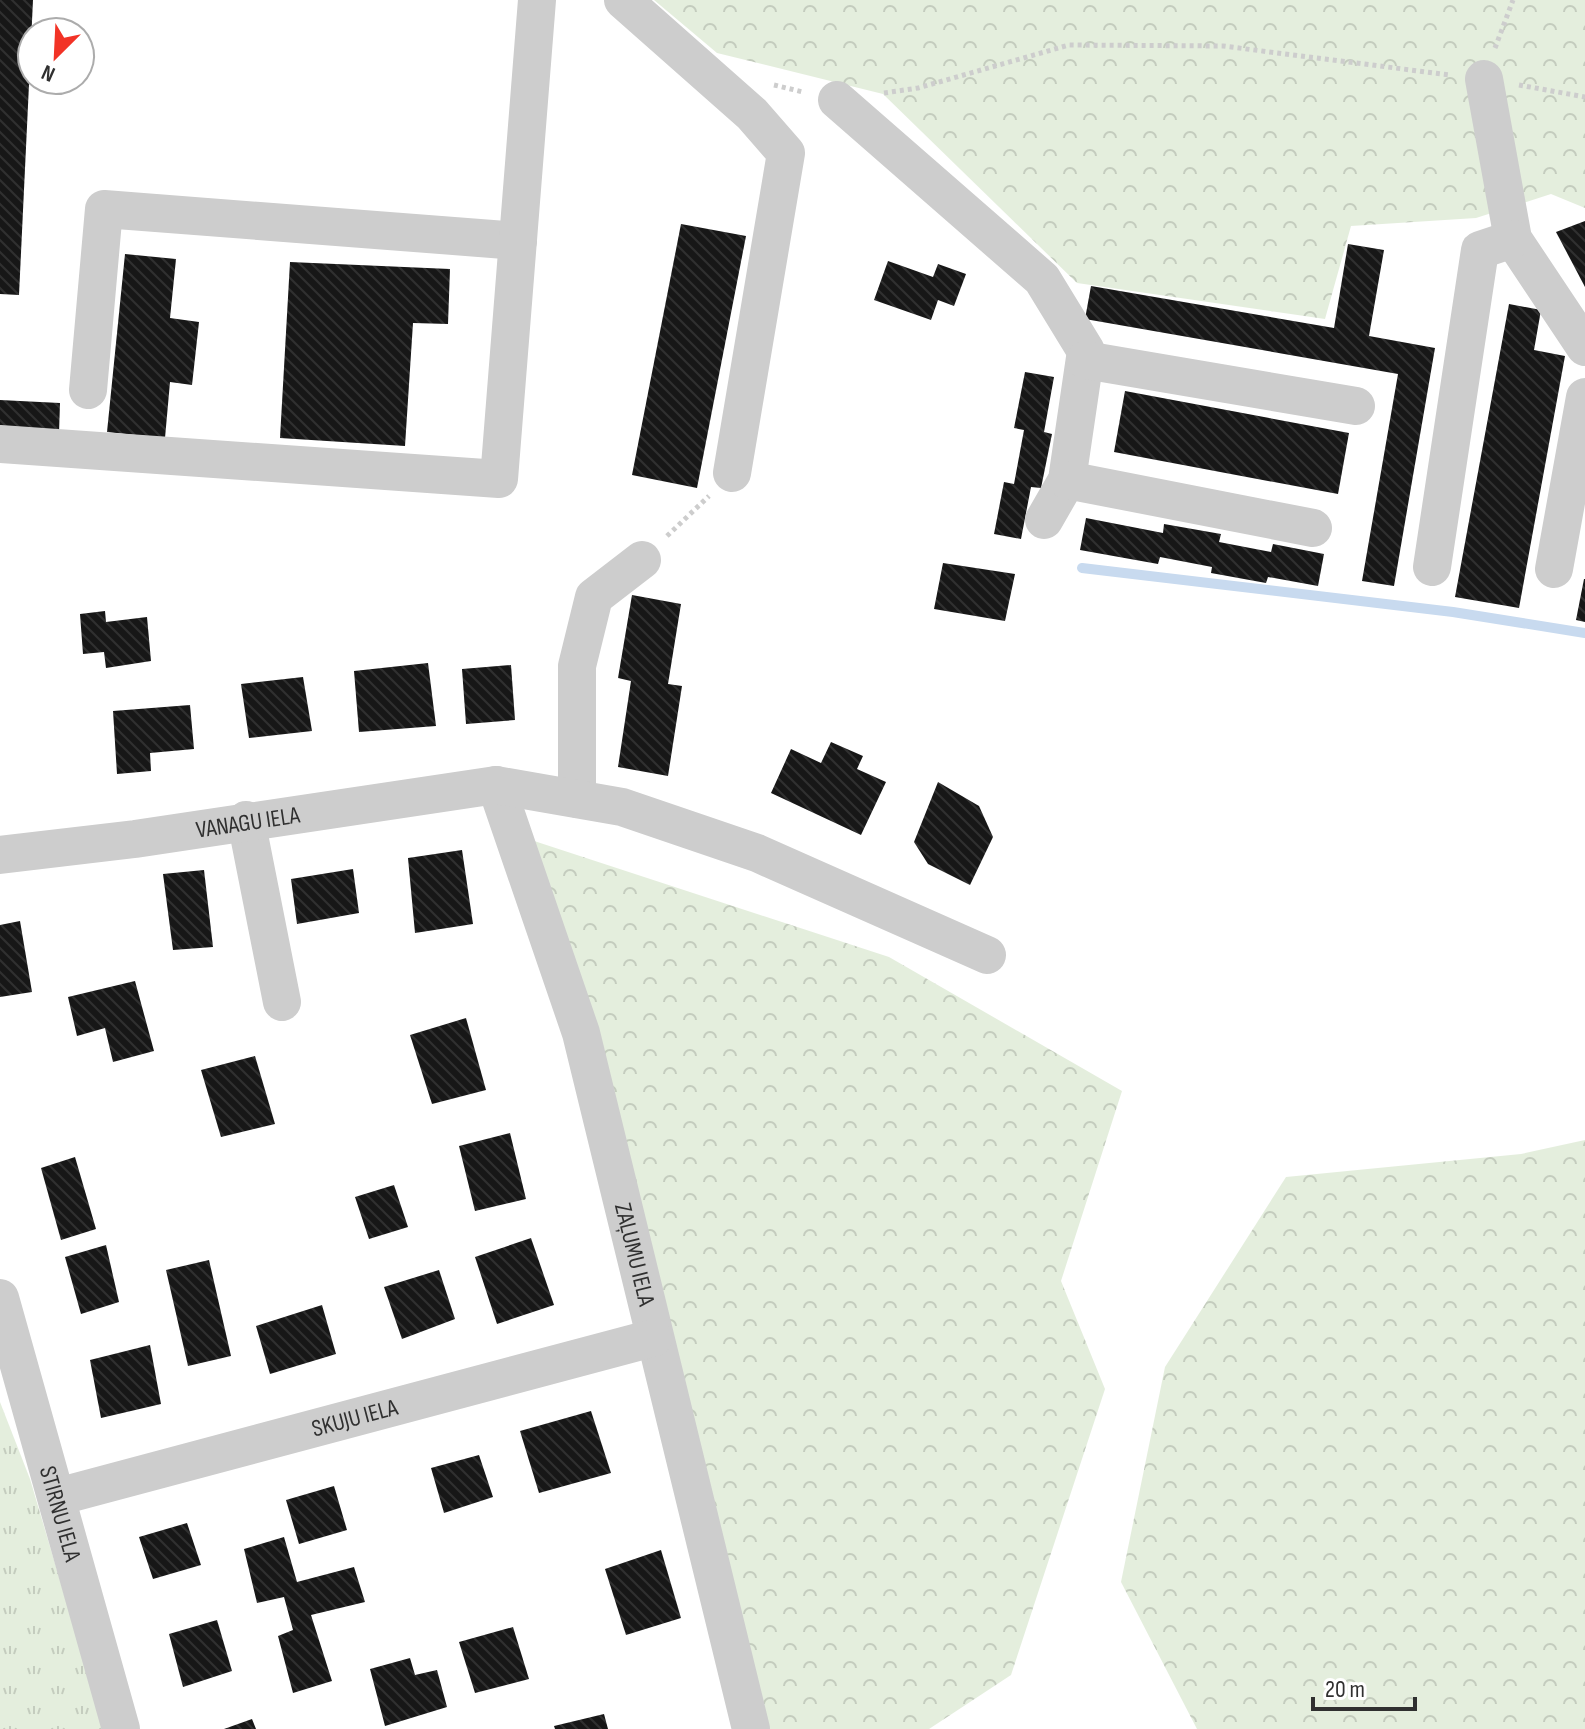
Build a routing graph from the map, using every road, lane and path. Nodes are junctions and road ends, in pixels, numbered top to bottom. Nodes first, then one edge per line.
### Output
1 (537, 0) edge
2 (623, 0) edge
3 (1513, 0) edge
4 (1484, 79) junction
5 (772, 84) dead end
6 (1585, 97) edge
7 (837, 100) junction
8 (1513, 239) junction
9 (518, 241) junction
10 (1585, 347) edge
11 (1085, 360) junction
12 (88, 390) dead end
13 (1585, 397) edge
14 (1356, 406) dead end
15 (0, 444) edge
16 (732, 473) joint
17 (1067, 480) junction
18 (1044, 520) dead end
19 (1313, 528) dead end
20 (642, 560) joint
21 (1432, 567) dead end
22 (1554, 569) dead end
23 (496, 785) junction
24 (577, 799) junction
25 (246, 820) junction
26 (0, 855) edge
27 (987, 955) dead end
28 (282, 1002) dead end
29 (0, 1298) edge
30 (653, 1338) junction
31 (57, 1497) junction
32 (121, 1729) edge
33 (751, 1729) edge

1 - 9 street
2 - 16 street
3 - 4 path
4 - 6 path
4 - 7 path
4 - 8 street
5 - 7 path
7 - 11 street
8 - 10 street
8 - 21 street
9 - 12 street
9 - 15 street
11 - 14 street
11 - 17 street
13 - 22 street
16 - 20 path
17 - 18 street
17 - 19 street
20 - 24 street
23 - 24 street, VANAGU IELA
23 - 25 street, VANAGU IELA
23 - 30 street, ZAĻUMU IELA
24 - 27 street, VANAGU IELA
25 - 26 street, VANAGU IELA
25 - 28 street
29 - 31 street, STIRNU IELA
30 - 31 street, SKUJU IELA
30 - 33 street, ZAĻUMU IELA
31 - 32 street, STIRNU IELA

